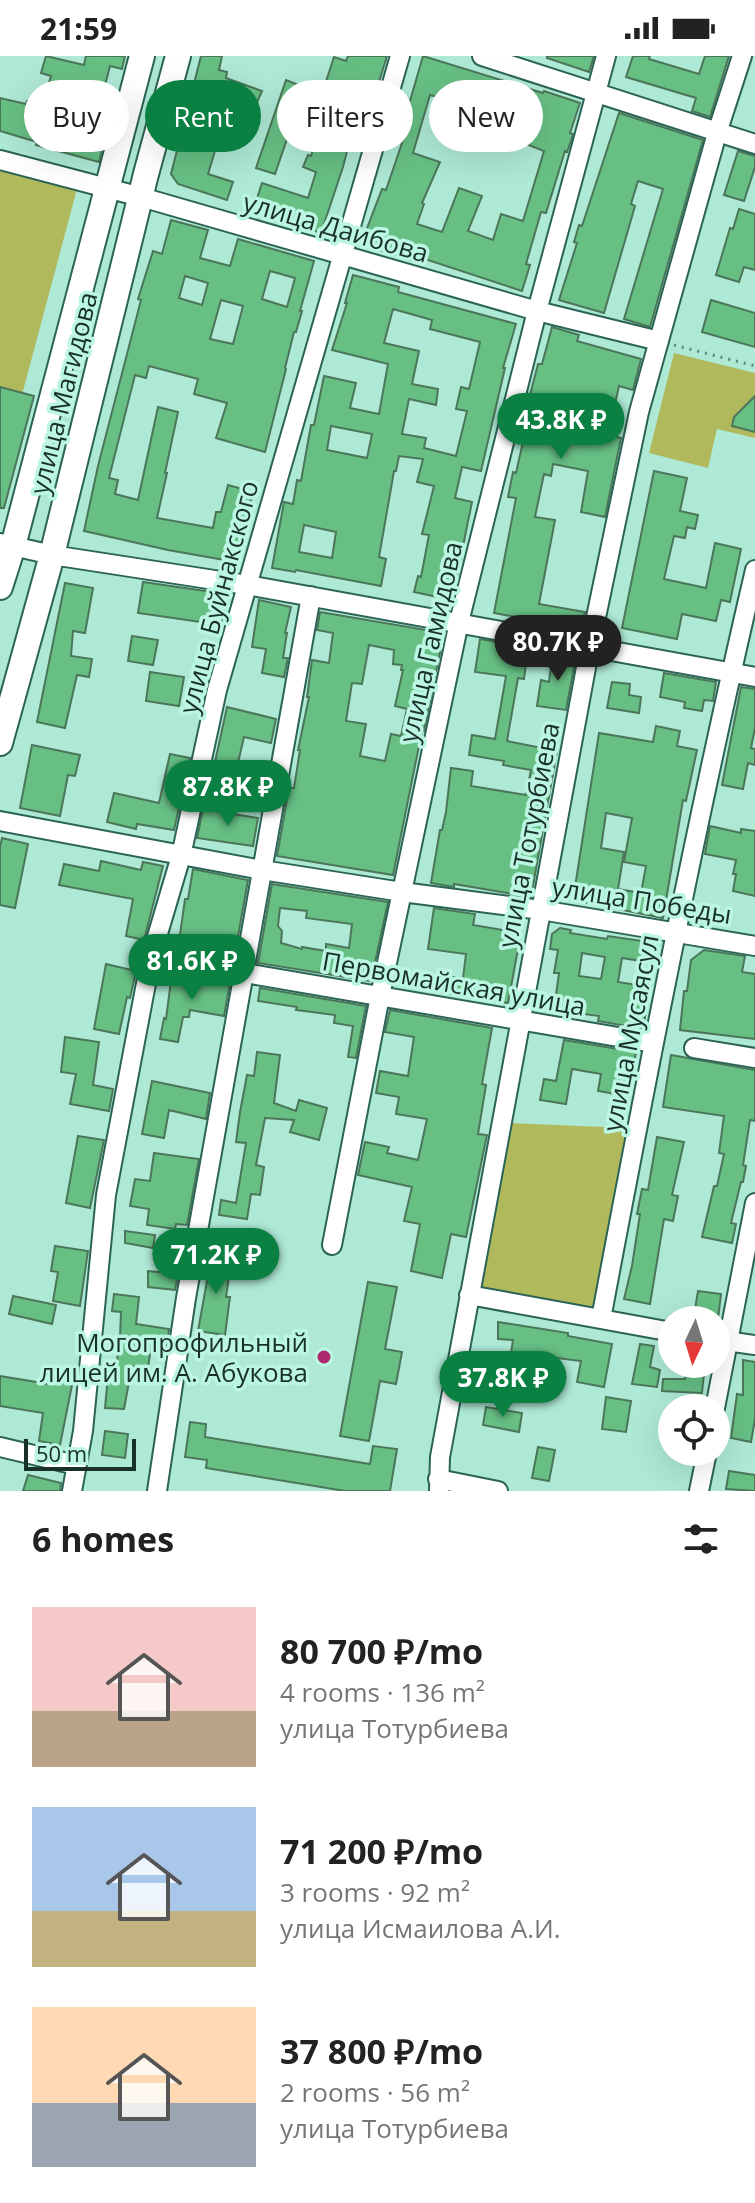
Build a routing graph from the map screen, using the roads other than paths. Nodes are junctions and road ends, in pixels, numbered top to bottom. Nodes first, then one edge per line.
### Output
1 (142, 56) edge
2 (178, 56) edge
3 (400, 56) edge
4 (482, 56) edge
5 (606, 56) edge
6 (742, 56) edge
7 (595, 93) junction
8 (717, 133) junction
9 (755, 144) edge
10 (0, 160) edge
11 (107, 189) junction
12 (141, 197) junction
13 (341, 256) junction
14 (537, 311) junction
15 (659, 341) junction
16 (6, 544) edge
17 (52, 555) junction
18 (755, 570) edge
19 (247, 585) junction
20 (0, 587) edge
21 (311, 596) junction
22 (459, 622) junction
23 (590, 646) junction
24 (731, 672) junction
25 (755, 677) edge
26 (0, 743) edge
27 (0, 821) edge
28 (181, 856) junction
29 (262, 870) junction
30 (402, 892) junction
31 (541, 910) junction
32 (676, 933) junction
33 (755, 946) edge
34 (151, 957) junction
35 (245, 973) junction
36 (380, 996) junction
37 (520, 1021) junction
38 (653, 1043) junction
39 (694, 1048) dead end
40 (755, 1058) edge
41 (755, 1203) edge
42 (332, 1245) dead end
43 (469, 1295) junction
44 (730, 1308) edge
45 (601, 1319) junction
46 (658, 1329) edge
47 (730, 1342) edge
48 (755, 1345) edge
49 (0, 1447) edge
50 (76, 1465) junction
51 (704, 1466) edge
52 (438, 1485) edge
53 (72, 1491) edge
54 (157, 1491) edge
55 (498, 1491) edge
56 (699, 1491) edge

1 - 11 main road, улица Магидова
2 - 12 main road, улица Магидова
3 - 13 street, улица Буйнакского
4 - 7 street
5 - 7 street, улица Гамидова
6 - 8 street, улица Тотурбиева
7 - 8 street
7 - 14 street, улица Гамидова
8 - 9 street
8 - 15 street, улица Тотурбиева
10 - 11 street, улица Даибова
11 - 12 street, улица Даибова
11 - 16 main road, улица Магидова
12 - 13 street, улица Даибова
12 - 17 main road, улица Магидова
13 - 14 street, улица Даибова
13 - 19 street, улица Буйнакского
14 - 15 street, улица Даибова
14 - 22 street, улица Гамидова
15 - 23 street, улица Тотурбиева
16 - 17 street
16 - 20 main road, улица Магидова
17 - 19 street
17 - 26 main road, улица Магидова
18 - 24 street, улица Мусаясул
19 - 21 street
19 - 28 street, улица Буйнакского
21 - 22 street
21 - 29 street
22 - 23 street
22 - 30 street, улица Гамидова
23 - 24 street
23 - 31 street, улица Тотурбиева
24 - 25 street
24 - 32 street, улица Мусаясул
27 - 28 street, улица Победы
28 - 29 street, улица Победы
28 - 34 street, улица Буйнакского
29 - 30 street, улица Победы
29 - 35 street
30 - 31 street, улица Победы
30 - 36 street, улица Гамидова
31 - 32 street, улица Победы
31 - 37 street, улица Тотурбиева
32 - 33 street, улица Победы
32 - 38 street, улица Мусаясул
34 - 35 street, Первомайская улица
34 - 50 street, улица Буйнакского
35 - 36 street, Первомайская улица
35 - 54 street
36 - 37 street, Первомайская улица
36 - 42 street, улица Гамидова
37 - 38 street, Первомайская улица
37 - 43 street, улица Тотурбиева
38 - 45 street, улица Мусаясул
39 - 40 street
41 - 44 street
43 - 45 street
43 - 52 street, улица Тотурбиева
45 - 46 street
47 - 48 street
49 - 50 street
50 - 53 street, улица Буйнакского
51 - 56 street
52 - 55 street

